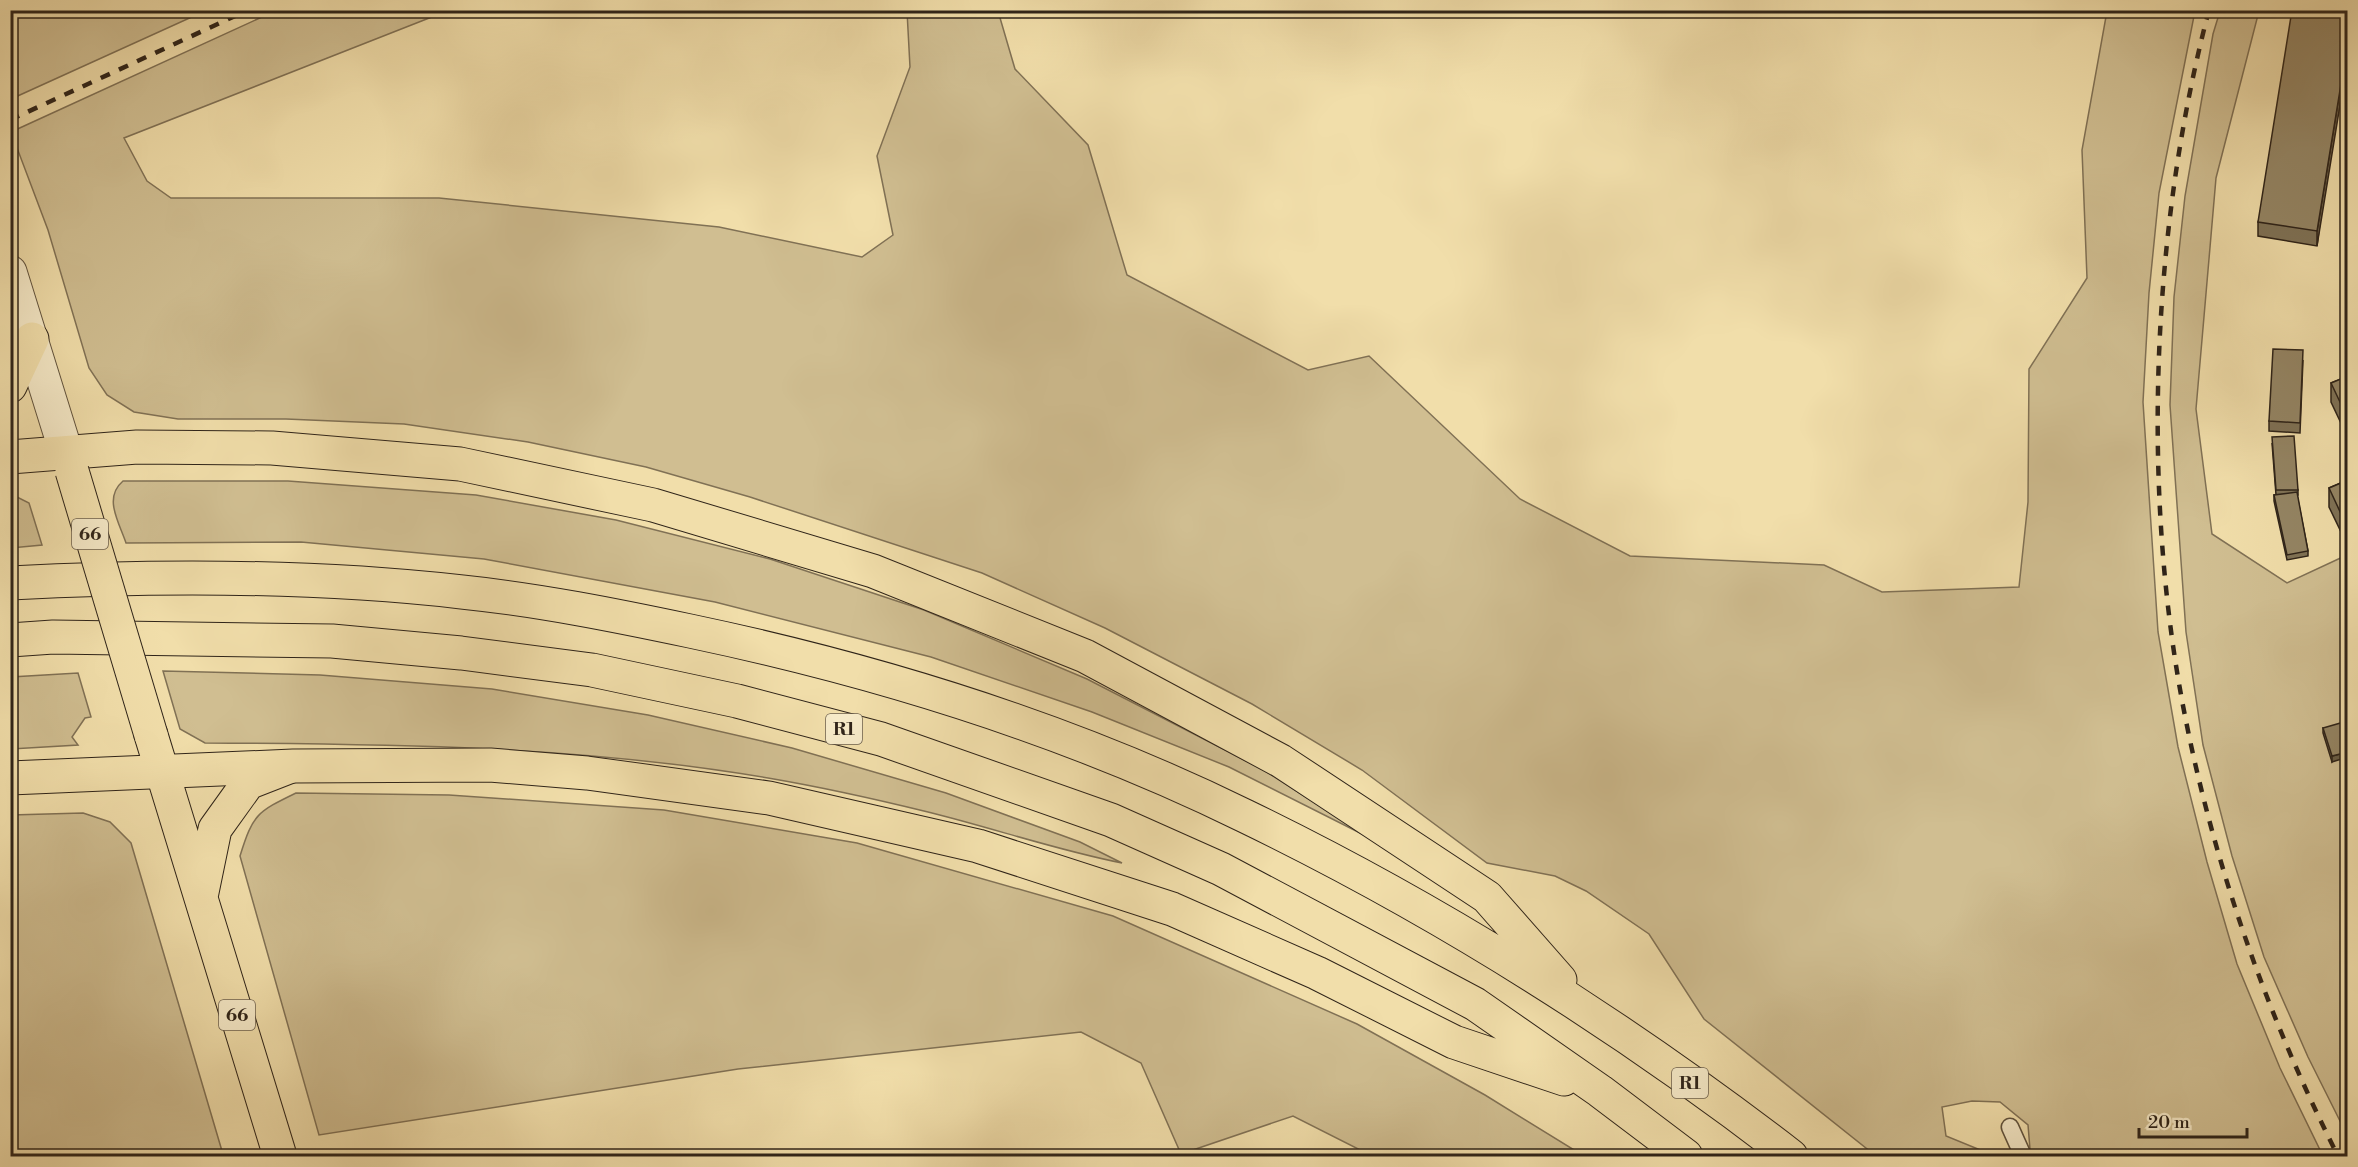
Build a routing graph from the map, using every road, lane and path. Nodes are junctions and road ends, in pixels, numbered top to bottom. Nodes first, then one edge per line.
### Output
1 (10, 272) edge
2 (32, 339) junction
3 (10, 386) edge
4 (10, 457) edge
5 (69, 461) junction
6 (10, 583) edge
7 (10, 640) edge
8 (293, 766) junction
9 (161, 772) junction
10 (10, 778) edge
11 (201, 899) junction
12 (1587, 1011) junction
13 (1600, 1091) junction
14 (2010, 1127) dead end
15 (280, 1156) edge
16 (1686, 1156) edge
17 (1791, 1156) edge
18 (2023, 1156) edge

1 - 2 street
2 - 3 main road
2 - 5 street
4 - 5 main road
5 - 9 main road, 66, bridge
5 - 12 main road
6 - 12 main road, R1
7 - 13 main road, R1
8 - 9 main road
8 - 11 main road
8 - 13 main road
9 - 10 main road
9 - 11 main road, 66
11 - 15 main road, 66
12 - 17 main road, R1
13 - 16 main road, R1
14 - 18 lane

